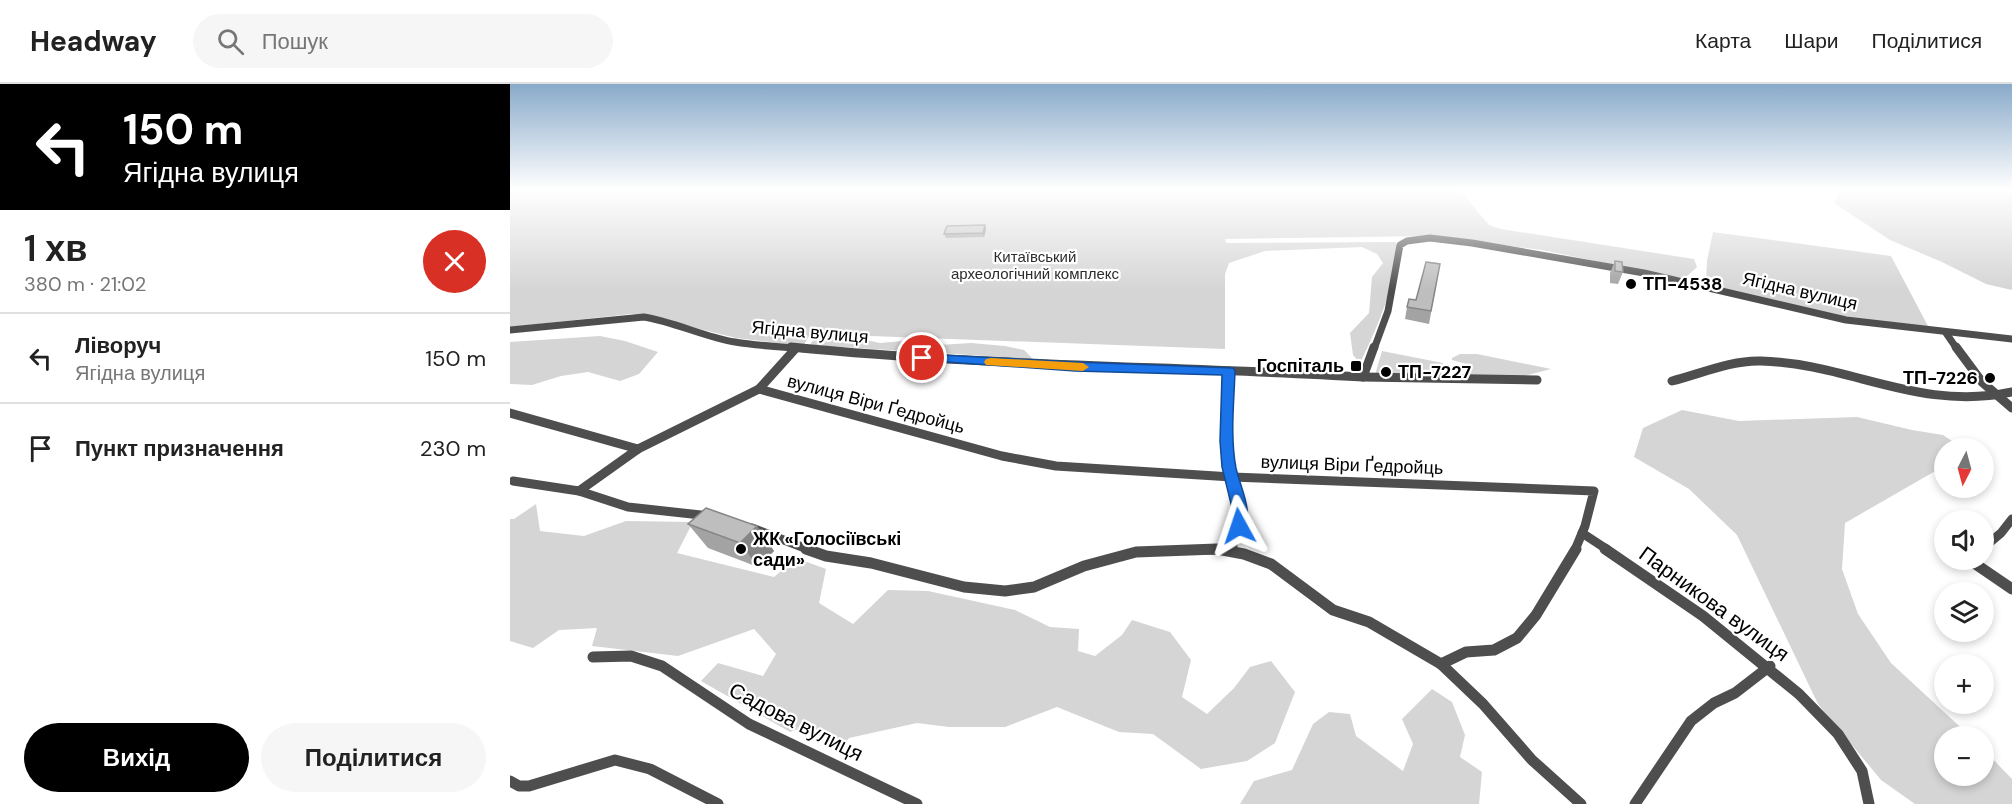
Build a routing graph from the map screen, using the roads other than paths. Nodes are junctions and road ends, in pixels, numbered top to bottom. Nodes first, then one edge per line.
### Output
1 (510, 330) edge
2 (1946, 333) junction
3 (2012, 339) edge
4 (796, 348) junction
5 (1229, 371) junction
6 (1363, 377) junction
7 (1537, 380) dead end
8 (1672, 381) dead end
9 (759, 389) junction
10 (2012, 392) edge
11 (2000, 396) junction
12 (2012, 408) edge
13 (510, 413) edge
14 (638, 449) junction
15 (1232, 477) junction
16 (513, 481) dead end
17 (579, 491) junction
18 (726, 518) edge
19 (2012, 519) edge
20 (744, 525) edge
21 (1582, 533) junction
22 (1994, 539) edge
23 (1232, 550) junction
24 (1984, 570) edge
25 (2012, 589) edge
26 (593, 657) dead end
27 (1441, 664) junction
28 (1770, 666) junction
29 (510, 782) edge
30 (718, 804) edge
31 (916, 804) edge
32 (1581, 804) edge
33 (1635, 804) edge
34 (1869, 804) edge

1 - 4 street, Ягідна вулиця
2 - 3 street, Ягідна вулиця
2 - 6 street, Ягідна вулиця
2 - 11 street
4 - 5 street, Ягідна вулиця
4 - 9 street, вулиця Віри Ґедройць
5 - 6 street, Ягідна вулиця
5 - 15 street
6 - 7 street, Ягідна вулиця
8 - 11 street
9 - 14 street, вулиця Віри Ґедройць
9 - 15 street, вулиця Віри Ґедройць
10 - 11 street
11 - 12 street
13 - 14 street
14 - 17 street, вулиця Віри Ґедройць
15 - 21 street, вулиця Віри Ґедройць
15 - 23 street
16 - 17 street
17 - 18 street
19 - 22 street
20 - 23 street
21 - 27 street
21 - 28 street, Парникова вулиця
23 - 27 street
24 - 25 street
26 - 31 street, Садова вулиця
27 - 32 street
28 - 33 street
28 - 34 street, Парникова вулиця
29 - 30 street

